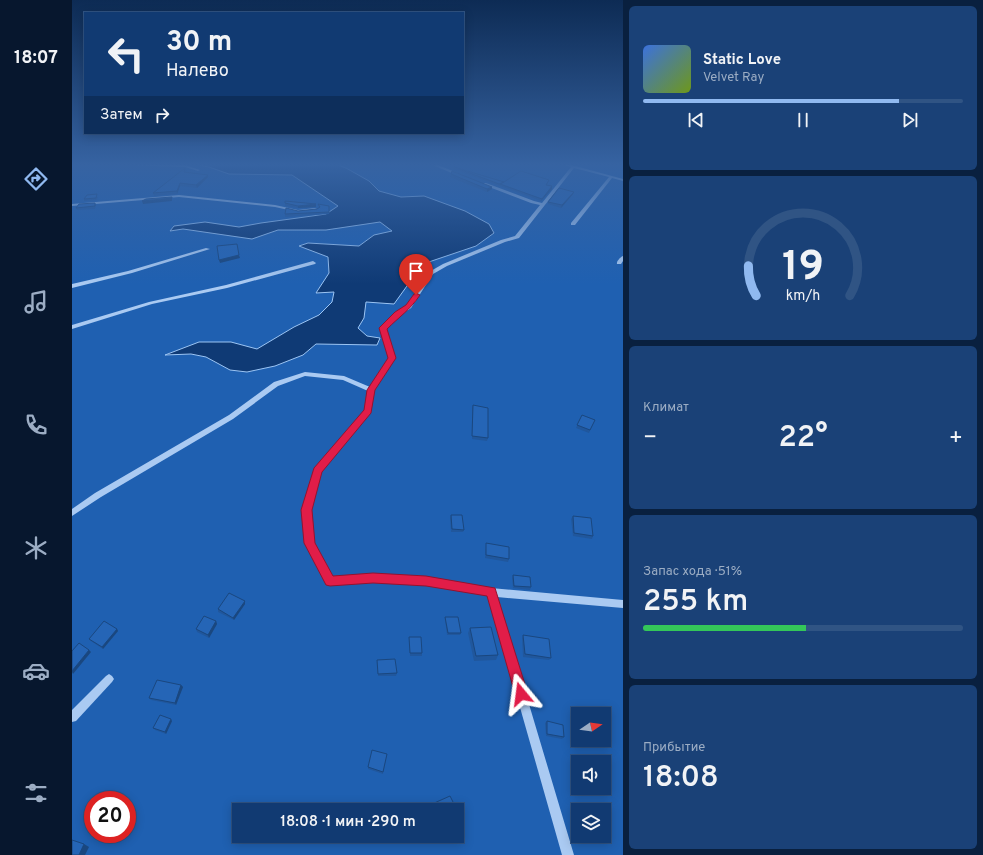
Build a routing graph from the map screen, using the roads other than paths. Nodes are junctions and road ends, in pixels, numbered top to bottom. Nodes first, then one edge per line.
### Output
1 (85, 204) edge
2 (255, 204) edge
3 (543, 204) edge
4 (589, 204) edge
5 (72, 205) edge
6 (317, 209) edge
7 (573, 224) dead end
8 (208, 249) dead end
9 (623, 258) edge
10 (313, 262) dead end
11 (619, 263) dead end
12 (72, 286) edge
13 (72, 327) edge
14 (371, 390) junction
15 (72, 513) edge
16 (491, 592) junction
17 (623, 604) edge
18 (109, 679) dead end
19 (72, 717) edge
20 (568, 855) edge

1 - 5 street
2 - 6 street
3 - 14 street
4 - 7 street
8 - 12 street
9 - 11 street
10 - 13 street
14 - 15 street
14 - 16 street
16 - 17 street
16 - 20 street
18 - 19 street

